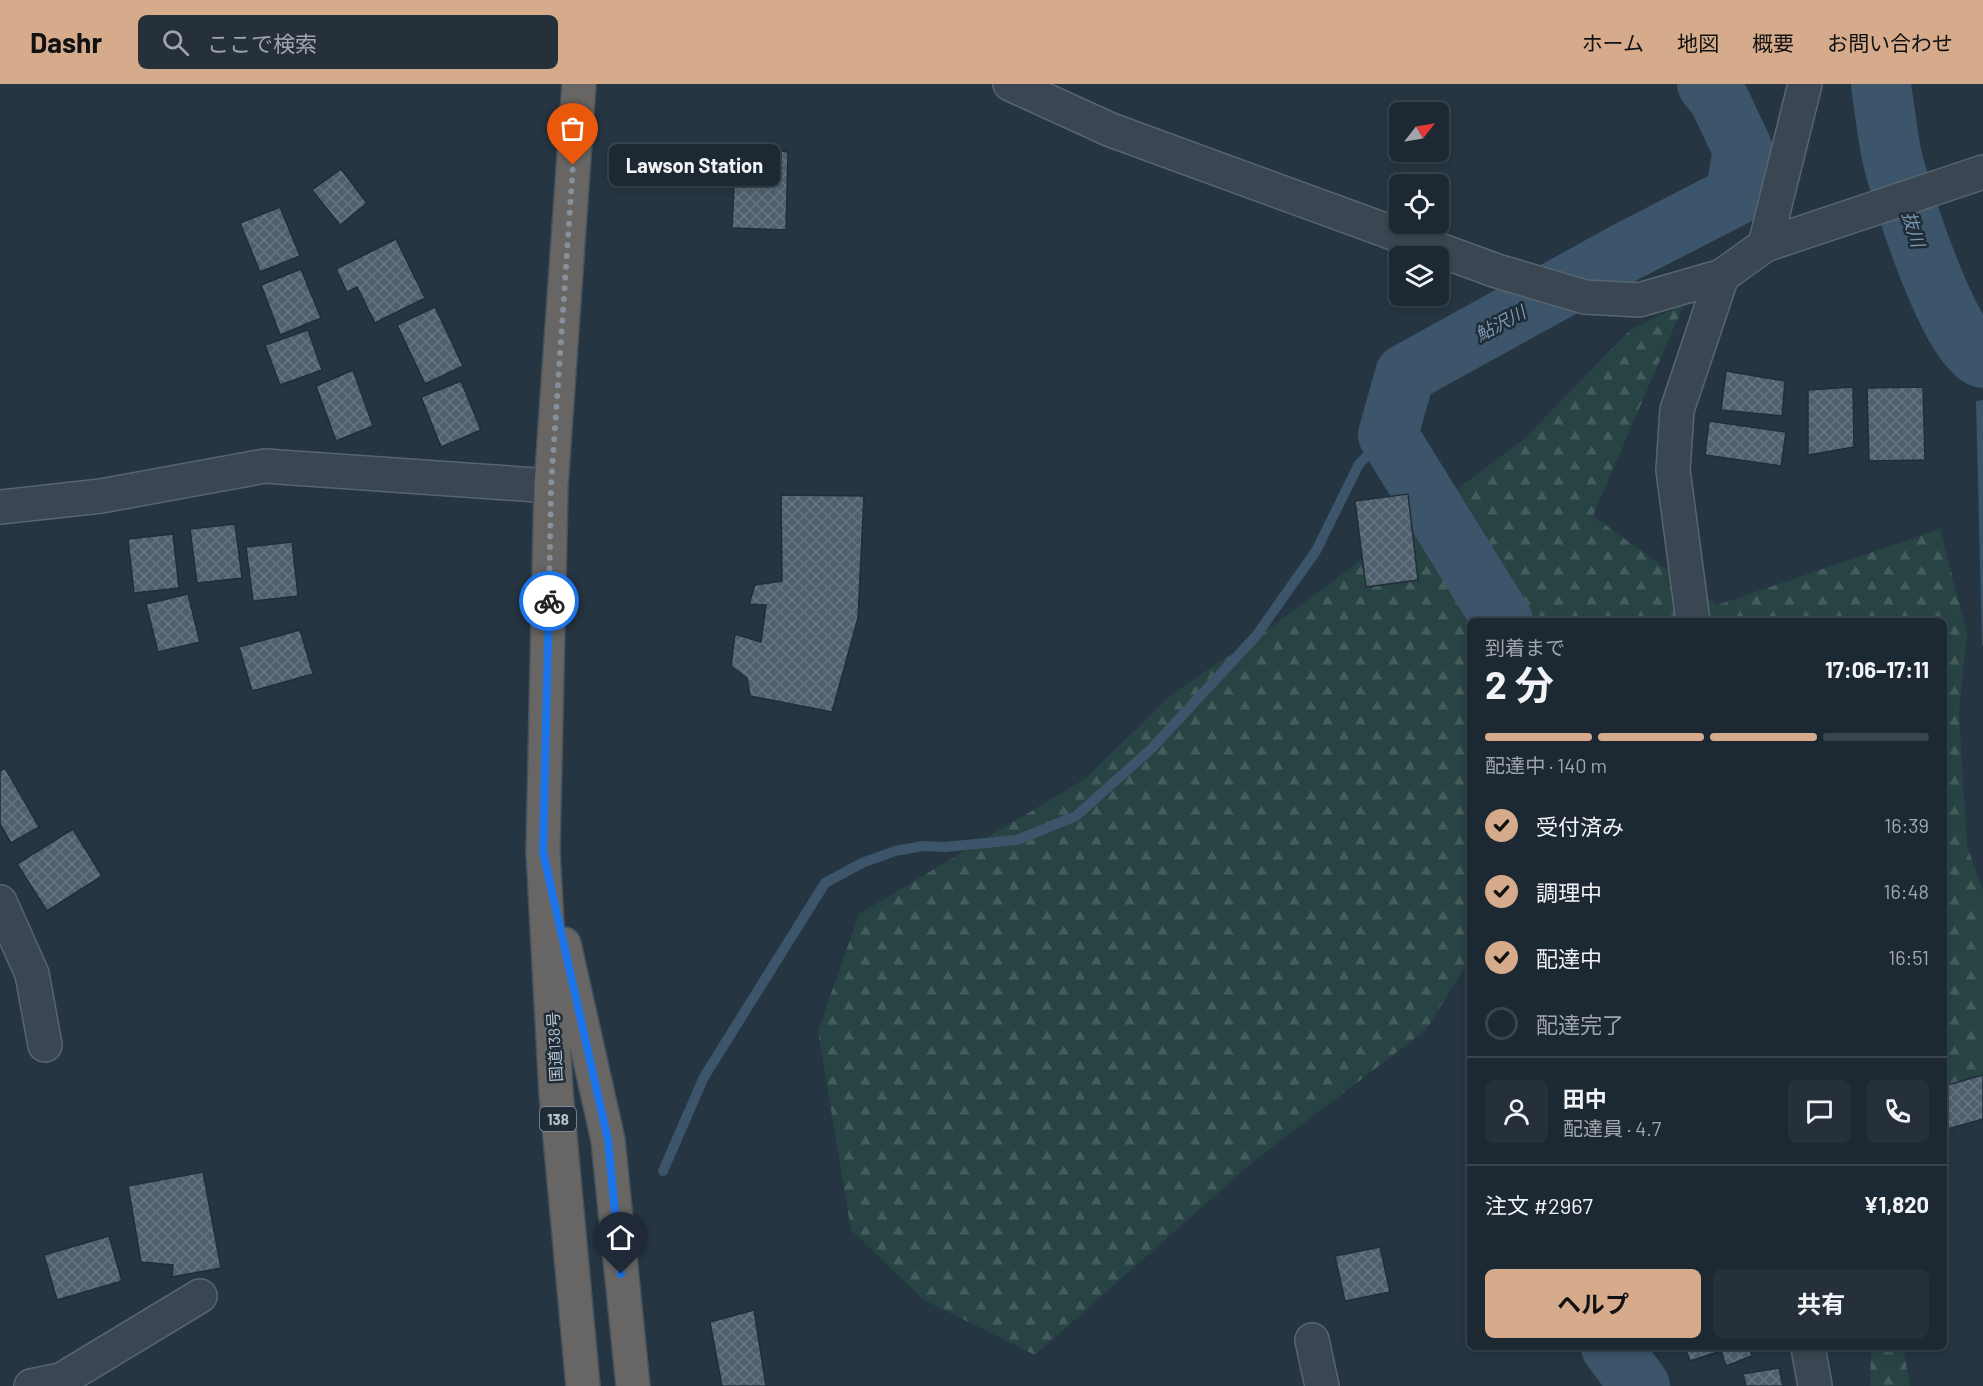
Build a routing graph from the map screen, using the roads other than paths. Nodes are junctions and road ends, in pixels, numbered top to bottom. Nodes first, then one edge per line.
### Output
1 (579, 84) edge
2 (1010, 84) edge
3 (1805, 84) edge
4 (1983, 172) edge
5 (1765, 244) junction
6 (1722, 276) junction
7 (551, 486) junction
8 (0, 507) edge
9 (1693, 618) edge
10 (543, 852) junction
11 (0, 902) edge
12 (45, 1045) dead end
13 (201, 1296) dead end
14 (1312, 1341) dead end
15 (1809, 1350) edge
16 (31, 1386) edge
17 (584, 1386) edge
18 (633, 1386) edge
19 (1322, 1386) edge
20 (1815, 1386) edge

1 - 7 highway, 国道138号 / 138
2 - 6 street
3 - 5 street
4 - 5 street
5 - 6 street
6 - 9 street
7 - 8 street
7 - 10 highway, 国道138号 / 138
10 - 17 highway, 国道138号 / 138
10 - 18 highway, 国道138号 / 138
11 - 12 street
13 - 16 street
14 - 19 street
15 - 20 street

